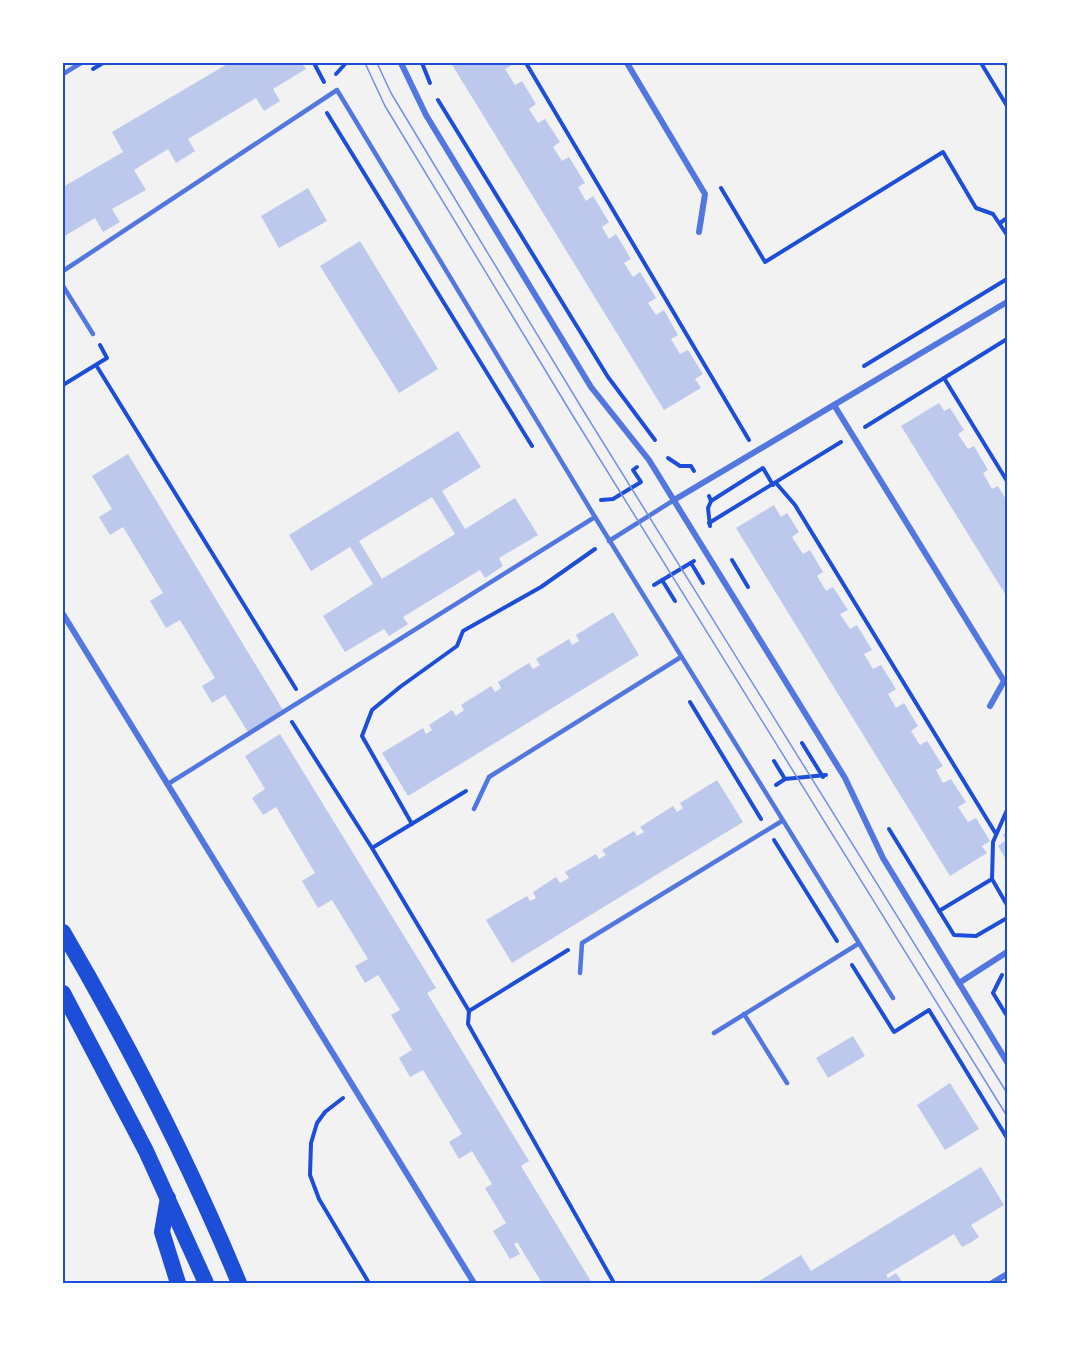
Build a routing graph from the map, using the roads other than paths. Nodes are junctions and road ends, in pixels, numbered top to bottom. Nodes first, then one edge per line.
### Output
1 (81, 63) edge
2 (401, 63) edge
3 (627, 63) edge
4 (63, 74) edge
5 (699, 232) dead end
6 (63, 271) edge
7 (63, 286) edge
8 (1007, 302) edge
9 (93, 334) road end
10 (834, 405) junction
11 (674, 500) junction
12 (595, 517) junction
13 (609, 541) junction
14 (63, 614) edge
15 (681, 657) junction
16 (990, 706) dead end
17 (168, 784) junction
18 (474, 809) dead end
19 (782, 821) junction
20 (63, 932) edge
21 (858, 944) junction
22 (1007, 952) edge
23 (580, 973) dead end
24 (959, 982) junction
25 (63, 993) edge
26 (893, 998) dead end
27 (744, 1014) junction
28 (714, 1033) dead end
29 (1007, 1062) edge
30 (788, 1083) dead end
31 (168, 1198) junction
32 (1007, 1274) edge
33 (178, 1283) edge
34 (206, 1283) edge
35 (240, 1283) edge
36 (474, 1283) edge
37 (992, 1283) edge

1 - 4 lane
2 - 11 street
3 - 5 street
6 - 12 lane
7 - 9 lane
8 - 10 street
10 - 11 street
10 - 16 street
11 - 13 lane
11 - 24 street
12 - 13 lane
12 - 17 lane
13 - 15 lane
14 - 17 street
15 - 18 lane
15 - 19 lane
17 - 36 street
19 - 21 lane
19 - 23 lane
20 - 35 highway
21 - 26 lane
21 - 27 lane
22 - 24 street
24 - 29 street
25 - 31 highway
27 - 28 lane
27 - 30 lane
31 - 33 highway
31 - 34 highway
32 - 37 street

